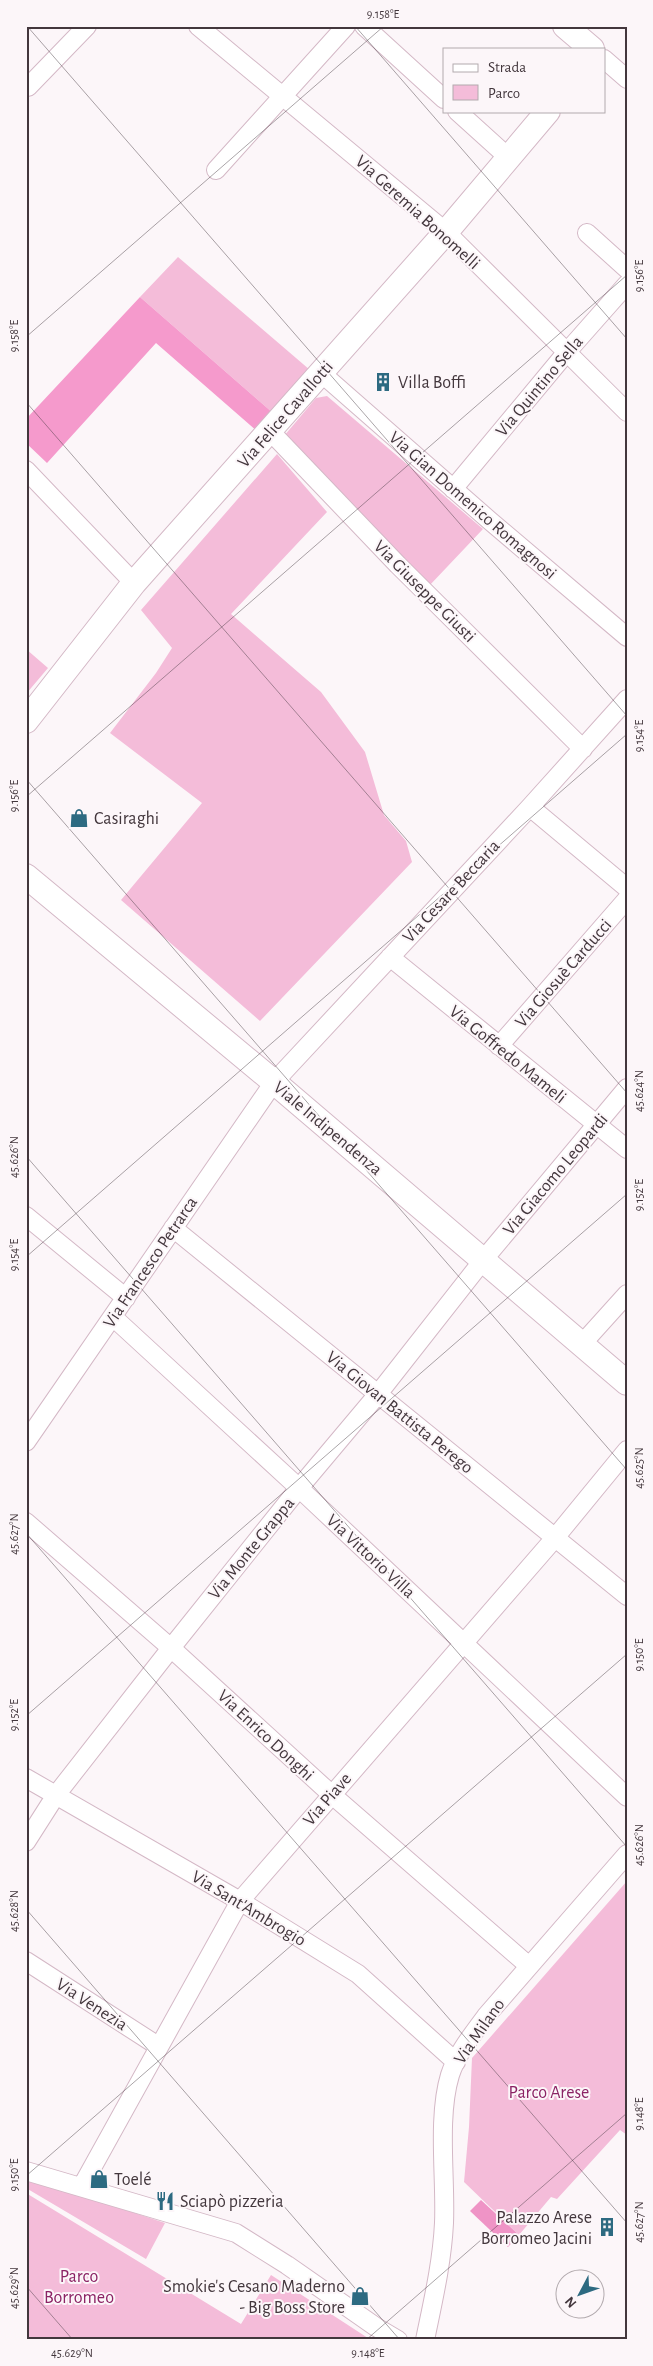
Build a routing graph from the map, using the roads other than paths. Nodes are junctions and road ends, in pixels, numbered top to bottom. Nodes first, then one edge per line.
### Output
1 (87, 26) edge
2 (198, 26) edge
3 (346, 26) edge
4 (364, 26) edge
5 (565, 26) edge
6 (591, 48) edge
7 (606, 61) edge
8 (627, 79) edge
9 (28, 87) dead end
10 (282, 95) junction
11 (443, 98) edge
12 (459, 112) edge
13 (547, 112) edge
14 (509, 158) junction
15 (216, 170) dead end
16 (446, 232) junction
17 (587, 233) dead end
18 (627, 269) edge
19 (627, 284) edge
20 (566, 353) junction
21 (320, 372) junction
22 (627, 412) edge
23 (270, 431) junction
24 (26, 470) edge
25 (453, 489) junction
26 (134, 582) junction
27 (627, 637) edge
28 (627, 699) edge
29 (26, 721) edge
30 (583, 749) junction
31 (530, 807) junction
32 (26, 876) edge
33 (627, 888) edge
34 (627, 899) edge
35 (390, 957) junction
36 (498, 1046) junction
37 (274, 1082) junction
38 (627, 1088) edge
39 (595, 1124) junction
40 (627, 1149) edge
41 (26, 1216) edge
42 (173, 1228) junction
43 (484, 1260) junction
44 (627, 1294) edge
45 (126, 1298) junction
46 (113, 1317) junction
47 (581, 1345) junction
48 (627, 1383) edge
49 (378, 1394) junction
50 (26, 1442) edge
51 (627, 1450) edge
52 (299, 1488) junction
53 (26, 1522) edge
54 (554, 1538) junction
55 (627, 1596) edge
56 (462, 1642) junction
57 (172, 1648) junction
58 (26, 1778) edge
59 (331, 1794) junction
60 (56, 1795) junction
61 (627, 1797) edge
62 (26, 1842) edge
63 (627, 1854) edge
64 (240, 1901) junction
65 (26, 1961) edge
66 (529, 1966) junction
67 (158, 2046) junction
68 (456, 2062) junction
69 (26, 2171) edge
70 (82, 2186) junction
71 (382, 2333) edge
72 (398, 2340) edge
73 (425, 2340) edge

1 - 9 street
2 - 10 street, Via Geremia Bonomelli
3 - 10 street
4 - 11 street
5 - 6 street
7 - 8 street
10 - 15 street
10 - 16 street, Via Geremia Bonomelli
12 - 14 street
13 - 14 street, Via Felice Cavallotti
14 - 16 street, Via Felice Cavallotti
16 - 20 street, Via Geremia Bonomelli
16 - 21 street, Via Felice Cavallotti
17 - 18 street
19 - 20 street, Via Quintino Sella
20 - 22 street, Via Geremia Bonomelli
20 - 25 street, Via Quintino Sella
21 - 23 street, Via Felice Cavallotti
21 - 25 street, Via Gian Domenico Romagnosi
23 - 26 street, Via Felice Cavallotti
23 - 30 street, Via Giuseppe Giusti
24 - 26 street
25 - 27 street, Via Gian Domenico Romagnosi
26 - 29 street, Via Felice Cavallotti
28 - 30 street, Via Cesare Beccaria
30 - 31 street, Via Cesare Beccaria
31 - 33 street
31 - 35 street, Via Cesare Beccaria
32 - 37 street, Viale Indipendenza
34 - 36 street, Via Giosuè Carducci
35 - 36 street, Via Goffredo Mameli
35 - 37 street, Via Cesare Beccaria
36 - 39 street, Via Goffredo Mameli
37 - 42 street, Via Francesco Petrarca
37 - 43 street, Viale Indipendenza
38 - 39 street, Via Giacomo Leopardi
39 - 40 street, Via Goffredo Mameli
39 - 43 street, Via Giacomo Leopardi
41 - 45 street
42 - 45 street, Via Francesco Petrarca
42 - 49 street, Via Giovan Battista Perego
43 - 47 street, Viale Indipendenza
43 - 49 street, Via Monte Grappa
44 - 47 street
45 - 46 street, Via Francesco Petrarca
46 - 50 street, Via Francesco Petrarca
46 - 52 street, Via Vittorio Villa
47 - 48 street, Viale Indipendenza
49 - 52 street, Via Monte Grappa
49 - 54 street, Via Giovan Battista Perego
51 - 54 street, Via Piave
52 - 56 street, Via Vittorio Villa
52 - 57 street, Via Monte Grappa
53 - 57 street, Via Enrico Donghi
54 - 55 street, Via Giovan Battista Perego
54 - 56 street, Via Piave
56 - 59 street, Via Piave
56 - 61 street, Via Vittorio Villa
57 - 59 street, Via Enrico Donghi
57 - 60 street, Via Monte Grappa
58 - 60 street, Via Sant'Ambrogio
59 - 64 street, Via Piave
59 - 66 street, Via Enrico Donghi
60 - 62 street, Via Monte Grappa
60 - 64 street, Via Sant'Ambrogio
63 - 66 street, Via Milano
64 - 67 street, Via Piave
64 - 68 street, Via Sant'Ambrogio
65 - 67 street, Via Venezia
66 - 68 street, Via Milano
67 - 70 street, Via Piave
68 - 73 street, Via Milano
69 - 70 street
70 - 71 street
71 - 72 street

